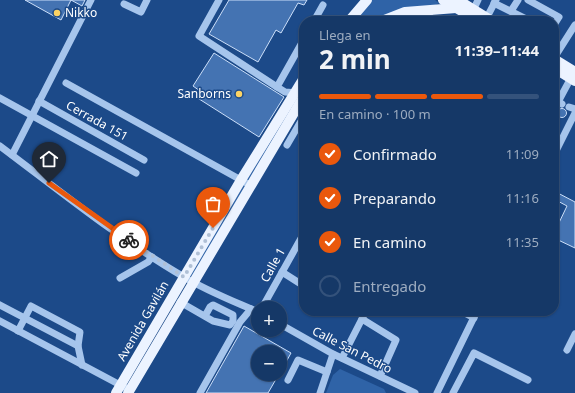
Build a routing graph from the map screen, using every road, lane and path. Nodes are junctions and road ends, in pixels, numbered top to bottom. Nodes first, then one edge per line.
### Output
1 (91, 0) edge
2 (146, 0) edge
3 (219, 0) edge
4 (367, 0) edge
5 (444, 0) edge
6 (478, 0) edge
7 (518, 0) edge
8 (528, 0) edge
9 (495, 2) edge
10 (124, 4) dead end
11 (457, 4) edge
12 (323, 5) dead end
13 (432, 9) junction
14 (511, 12) junction
15 (317, 16) edge
16 (353, 16) edge
17 (395, 16) edge
18 (428, 16) edge
19 (476, 16) edge
20 (479, 16) edge
21 (481, 16) edge
22 (519, 16) edge
23 (557, 16) edge
24 (575, 25) edge
25 (299, 48) edge
26 (559, 51) edge
27 (559, 63) edge
28 (559, 70) edge
29 (574, 76) edge
30 (66, 83) dead end
31 (278, 87) junction
32 (299, 94) edge
33 (299, 97) edge
34 (0, 98) edge
35 (559, 100) edge
36 (39, 101) junction
37 (559, 102) edge
38 (569, 107) edge
39 (575, 113) edge
40 (32, 114) junction
41 (283, 120) junction
42 (299, 125) edge
43 (297, 128) junction
44 (287, 145) dead end
45 (559, 145) edge
46 (0, 146) edge
47 (12, 155) junction
48 (144, 160) dead end
49 (136, 173) dead end
50 (246, 182) junction
51 (299, 242) edge
52 (152, 256) junction
53 (282, 272) junction
54 (120, 278) dead end
55 (188, 279) junction
56 (299, 283) edge
57 (266, 301) edge
58 (180, 302) junction
59 (0, 305) edge
60 (251, 309) joint
61 (205, 316) dead end
62 (364, 316) edge
63 (470, 316) edge
64 (25, 318) junction
65 (474, 318) joint
66 (362, 319) junction
67 (0, 321) edge
68 (287, 328) edge
69 (18, 331) junction
70 (575, 334) edge
71 (78, 346) junction
72 (567, 350) dead end
73 (333, 354) junction
74 (342, 358) junction
75 (82, 365) junction
76 (327, 372) junction
77 (380, 376) junction
78 (288, 380) dead end
79 (528, 380) dead end
80 (123, 390) edge
81 (200, 393) edge
82 (320, 393) edge
83 (415, 393) edge
84 (437, 393) edge
85 (453, 393) edge

1 - 36 street
2 - 10 street
3 - 31 street
4 - 16 main road
5 - 11 main road
6 - 20 street
7 - 14 street
8 - 23 street
9 - 14 street
9 - 21 street
11 - 13 main road
11 - 19 main road
12 - 15 street
13 - 17 main road
13 - 18 street
14 - 22 street
24 - 26 street
25 - 31 street
27 - 29 main road
28 - 29 main road
29 - 35 street
30 - 50 street
31 - 32 street
33 - 41 main road, Avenida Gavilán
34 - 40 street
36 - 40 street
36 - 48 street, Cerrada 151
37 - 38 street
39 - 45 street
40 - 47 street
40 - 49 street
41 - 43 street
41 - 50 main road, Avenida Gavilán
42 - 43 street
43 - 44 street
46 - 47 street
47 - 52 street
50 - 55 main road, Avenida Gavilán
51 - 53 street, Calle 1
52 - 54 street
52 - 55 street
53 - 56 street
53 - 57 street, Calle 1
55 - 58 main road, Avenida Gavilán
55 - 60 street
55 - 80 main road, Avenida Gavilán
58 - 61 street
58 - 80 main road, Avenida Gavilán
59 - 64 street
60 - 81 street
62 - 66 street
63 - 65 street
64 - 69 street
64 - 71 street
64 - 71 street
65 - 84 street
66 - 74 street
66 - 77 street
67 - 69 street
68 - 73 street, Calle San Pedro
69 - 75 street
70 - 72 street
71 - 75 street
73 - 74 street, Calle San Pedro
73 - 76 street
74 - 77 street, Calle San Pedro
75 - 80 street
76 - 78 street
76 - 82 street
77 - 83 street, Calle San Pedro
79 - 85 street

